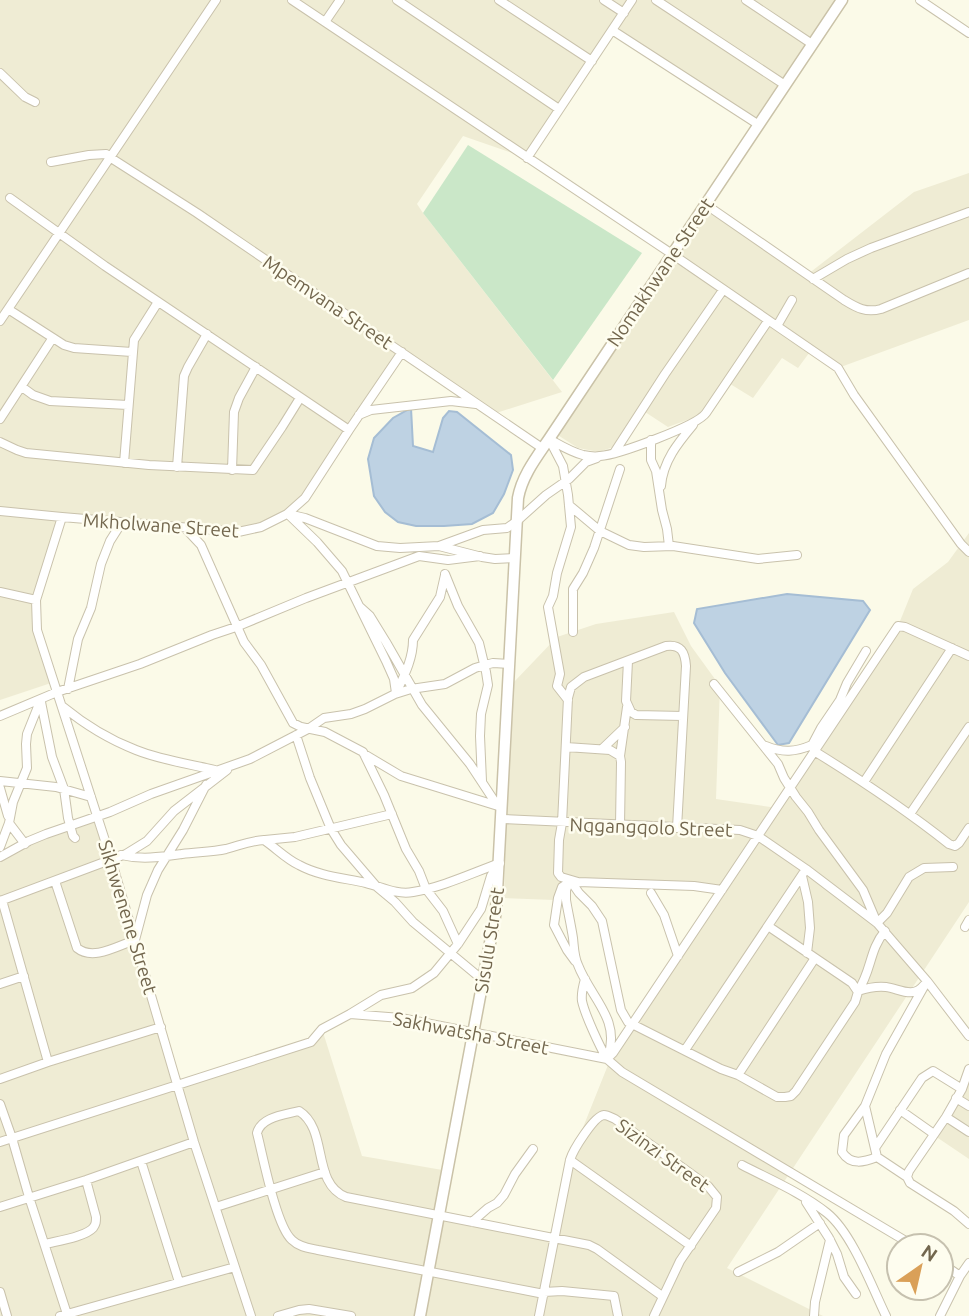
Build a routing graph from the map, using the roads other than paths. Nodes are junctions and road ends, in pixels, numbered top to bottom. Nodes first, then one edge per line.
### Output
1 (216, 0) edge
2 (292, 0) edge
3 (340, 0) edge
4 (397, 0) edge
5 (499, 0) edge
6 (604, 0) edge
7 (632, 0) edge
8 (656, 0) edge
9 (746, 0) edge
10 (842, 0) edge
11 (920, 0) edge
12 (624, 13) junction
13 (325, 22) junction
14 (612, 30) junction
15 (969, 33) edge
16 (812, 44) junction
17 (592, 61) junction
18 (0, 73) edge
19 (785, 85) junction
20 (35, 102) dead end
21 (559, 108) junction
22 (759, 125) junction
23 (108, 156) junction
24 (527, 158) junction
25 (51, 162) dead end
26 (10, 198) dead end
27 (705, 204) junction
28 (969, 212) edge
29 (60, 234) junction
30 (672, 254) junction
31 (969, 273) edge
32 (813, 279) junction
33 (723, 290) junction
34 (792, 300) dead end
35 (158, 302) junction
36 (8, 309) junction
37 (0, 321) edge
38 (768, 321) junction
39 (777, 326) junction
40 (207, 334) junction
41 (52, 339) junction
42 (132, 352) junction
43 (402, 352) junction
44 (256, 367) junction
45 (22, 387) junction
46 (300, 398) junction
47 (479, 404) junction
48 (128, 405) junction
49 (359, 415) junction
50 (0, 419) edge
51 (695, 422) junction
52 (349, 430) junction
53 (651, 440) junction
54 (0, 442) edge
55 (545, 443) junction
56 (614, 453) junction
57 (600, 456) junction
58 (124, 463) junction
59 (177, 467) junction
60 (620, 469) dead end
61 (232, 470) junction
62 (565, 482) junction
63 (660, 497) junction
64 (569, 505) junction
65 (0, 511) edge
66 (288, 514) junction
67 (62, 517) junction
68 (122, 522) junction
69 (517, 522) junction
70 (185, 528) junction
71 (211, 530) junction
72 (600, 531) junction
73 (201, 545) junction
74 (439, 546) junction
75 (669, 546) junction
76 (969, 552) edge
77 (797, 555) dead end
78 (480, 556) junction
79 (515, 558) junction
80 (348, 583) junction
81 (0, 592) edge
82 (36, 600) junction
83 (360, 607) junction
84 (236, 627) junction
85 (573, 632) dead end
86 (952, 648) junction
87 (866, 651) dead end
88 (969, 656) edge
89 (628, 661) junction
90 (510, 664) junction
91 (485, 665) junction
92 (406, 674) junction
93 (714, 684) dead end
94 (68, 688) junction
95 (413, 688) junction
96 (57, 692) junction
97 (396, 693) junction
98 (41, 699) junction
99 (568, 700) junction
100 (62, 706) junction
101 (628, 707) junction
102 (0, 716) edge
103 (684, 716) junction
104 (625, 727) junction
105 (969, 727) edge
106 (308, 729) junction
107 (296, 735) junction
108 (763, 745) junction
109 (566, 747) junction
110 (602, 749) junction
111 (814, 751) junction
112 (364, 754) junction
113 (620, 756) junction
114 (233, 765) junction
115 (216, 771) junction
116 (0, 781) edge
117 (482, 782) junction
118 (863, 782) junction
119 (21, 784) junction
120 (206, 785) junction
121 (0, 788) edge
122 (790, 788) junction
123 (64, 789) junction
124 (91, 797) junction
125 (500, 812) junction
126 (392, 814) junction
127 (910, 814) junction
128 (97, 816) junction
129 (9, 822) junction
130 (562, 823) junction
131 (620, 825) junction
132 (70, 826) junction
133 (677, 828) junction
134 (969, 828) edge
135 (331, 829) junction
136 (758, 836) junction
137 (75, 838) dead end
138 (264, 840) junction
139 (24, 844) junction
140 (0, 847) edge
141 (121, 855) junction
142 (168, 856) junction
143 (0, 857) edge
144 (111, 859) junction
145 (500, 863) junction
146 (953, 867) dead end
147 (804, 872) junction
148 (570, 880) junction
149 (55, 881) junction
150 (377, 887) junction
151 (426, 889) junction
152 (722, 890) junction
153 (651, 893) dead end
154 (1, 901) edge
155 (877, 923) junction
156 (768, 926) junction
157 (885, 931) junction
158 (135, 940) junction
159 (458, 944) junction
160 (450, 953) junction
161 (678, 956) junction
162 (811, 956) junction
163 (576, 963) junction
164 (24, 975) junction
165 (584, 979) junction
166 (484, 981) junction
167 (927, 981) junction
168 (0, 984) edge
169 (858, 991) junction
170 (350, 1014) junction
171 (632, 1023) junction
172 (161, 1027) junction
173 (474, 1032) junction
174 (969, 1037) edge
175 (685, 1050) junction
176 (607, 1059) junction
177 (48, 1062) junction
178 (968, 1073) edge
179 (738, 1075) junction
180 (0, 1079) edge
181 (177, 1084) junction
182 (962, 1088) junction
183 (956, 1098) junction
184 (0, 1104) edge
185 (969, 1106) edge
186 (865, 1107) junction
187 (900, 1110) junction
188 (946, 1117) junction
189 (969, 1132) edge
190 (934, 1134) junction
191 (12, 1138) junction
192 (0, 1142) edge
193 (194, 1142) junction
194 (533, 1149) dead end
195 (876, 1152) junction
196 (570, 1160) junction
197 (141, 1161) junction
198 (742, 1165) dead end
199 (325, 1172) junction
200 (907, 1177) junction
201 (86, 1180) junction
202 (270, 1189) junction
203 (29, 1197) junction
204 (803, 1198) junction
205 (0, 1207) edge
206 (216, 1207) junction
207 (439, 1216) junction
208 (472, 1222) junction
209 (820, 1223) junction
210 (969, 1224) edge
211 (891, 1232) edge
212 (554, 1238) junction
213 (830, 1240) junction
214 (45, 1244) junction
215 (691, 1246) junction
216 (969, 1263) edge
217 (235, 1267) junction
218 (428, 1271) junction
219 (738, 1272) dead end
220 (955, 1273) edge
221 (960, 1276) junction
222 (179, 1282) junction
223 (0, 1292) edge
224 (544, 1293) junction
225 (856, 1294) dead end
226 (662, 1296) junction
227 (64, 1315) edge
228 (8, 1316) edge
229 (251, 1316) edge
230 (278, 1316) edge
231 (351, 1316) edge
232 (420, 1316) edge
233 (539, 1316) edge
234 (618, 1316) edge
235 (654, 1316) edge
236 (814, 1316) edge
237 (886, 1316) edge
238 (940, 1316) edge

1 - 23 street
2 - 13 street
3 - 13 street
4 - 21 street
5 - 17 street
6 - 12 street
7 - 12 street
8 - 19 street
9 - 16 street
10 - 16 street, Nomakhwane Street
11 - 15 street
12 - 14 street
13 - 24 street
14 - 17 street
14 - 22 street
16 - 19 street, Nomakhwane Street
17 - 21 street
18 - 20 street
19 - 22 street, Nomakhwane Street
21 - 24 street
22 - 27 street, Nomakhwane Street
23 - 25 street
23 - 29 street
23 - 43 street, Mpemvana Street
24 - 30 street
26 - 29 street
27 - 30 street, Nomakhwane Street
27 - 32 street
28 - 32 street
29 - 35 street
29 - 36 street
30 - 33 street
30 - 55 street, Nomakhwane Street
31 - 32 street
33 - 38 street
33 - 56 street
34 - 39 street
35 - 40 street
35 - 42 street
36 - 37 street
36 - 41 street
38 - 39 street
38 - 51 street
39 - 76 street
40 - 44 street
40 - 59 street
41 - 42 street
41 - 45 street
42 - 48 street
43 - 47 street, Mpemvana Street
43 - 49 street, Mkholwane Street
44 - 46 street
44 - 61 street
45 - 48 street
45 - 50 street
46 - 52 street
46 - 61 street
47 - 49 street
47 - 55 street, Mpemvana Street
48 - 58 street
49 - 52 street, Mkholwane Street
51 - 53 street
51 - 63 street
52 - 66 street, Mkholwane Street
53 - 56 street
53 - 63 street
54 - 58 street
55 - 57 street, Mpemvana Street
55 - 62 street
55 - 69 street, Nomakhwane Street
56 - 57 street
57 - 62 street
58 - 59 street
59 - 61 street
60 - 72 street
62 - 64 street
62 - 69 street
63 - 75 street
64 - 72 street
64 - 99 street
65 - 67 street, Mkholwane Street
66 - 71 street, Mkholwane Street
66 - 74 street
66 - 80 street
67 - 68 street, Mkholwane Street
67 - 82 street, Sikhwenene Street
68 - 70 street, Mkholwane Street
68 - 94 street
69 - 74 street
69 - 79 street, Nomakhwane Street
70 - 71 street, Mkholwane Street
70 - 73 street
71 - 73 street
72 - 75 street
72 - 85 street
73 - 84 street
74 - 78 street
75 - 77 street
78 - 79 street
78 - 80 street
79 - 90 street, Sisulu Street
80 - 83 street
80 - 84 street
81 - 82 street
82 - 96 street, Sikhwenene Street
83 - 92 street
83 - 97 street
84 - 94 street
84 - 106 street
86 - 88 street
86 - 111 street
86 - 118 street
87 - 108 street
89 - 99 street
89 - 101 street
89 - 103 street
90 - 91 street
90 - 125 street, Sisulu Street
91 - 92 street
91 - 95 street
91 - 117 street
92 - 95 street
92 - 97 street
93 - 108 street
94 - 96 street
95 - 97 street
95 - 117 street
96 - 98 street
96 - 100 street, Sikhwenene Street
97 - 106 street
98 - 102 street
98 - 119 street
98 - 123 street
99 - 109 street
100 - 115 street
100 - 124 street, Sikhwenene Street
101 - 103 street
101 - 104 street
103 - 133 street
104 - 110 street
104 - 113 street
105 - 127 street
106 - 107 street
106 - 112 street, Nqgangqolo Street
107 - 114 street
107 - 135 street
108 - 122 street
109 - 110 street
109 - 130 street
110 - 113 street
111 - 118 street
111 - 122 street
112 - 125 street, Nqgangqolo Street
112 - 126 street
113 - 131 street
114 - 115 street
114 - 120 street
115 - 128 street
116 - 119 street
117 - 125 street
118 - 127 street
119 - 123 street
119 - 129 street
120 - 141 street
120 - 142 street
121 - 129 street
122 - 136 street
122 - 155 street
123 - 124 street
123 - 132 street
124 - 128 street, Sikhwenene Street
125 - 130 street, Nqgangqolo Street
125 - 145 street, Sisulu Street
126 - 135 street
126 - 151 street
127 - 134 street
128 - 132 street
128 - 144 street, Sikhwenene Street
129 - 139 street
129 - 140 street
130 - 131 street, Nqgangqolo Street
130 - 148 street
131 - 133 street, Nqgangqolo Street
132 - 137 street
132 - 139 street
133 - 136 street, Nqgangqolo Street
135 - 138 street
135 - 150 street
136 - 147 street, Nqgangqolo Street
136 - 152 street
138 - 142 street
138 - 150 street
139 - 143 street
141 - 142 street
141 - 144 street
142 - 158 street
144 - 149 street
144 - 158 street, Sikhwenene Street
145 - 151 street
145 - 159 street
145 - 166 street, Sisulu Street
146 - 155 street
147 - 155 street, Nqgangqolo Street
147 - 156 street
147 - 162 street
148 - 152 street
148 - 163 street
148 - 163 street
148 - 171 street
149 - 154 street
149 - 158 street
150 - 151 street
150 - 160 street
151 - 159 street
152 - 161 street
153 - 161 street
154 - 164 street
155 - 157 street, Nqgangqolo Street
156 - 162 street
156 - 175 street
157 - 167 street, Nqgangqolo Street
157 - 169 street
158 - 172 street, Sikhwenene Street
159 - 160 street
160 - 166 street
160 - 170 street
161 - 171 street
162 - 169 street
162 - 179 street
163 - 165 street
164 - 168 street
164 - 177 street
165 - 176 street
165 - 176 street
166 - 173 street, Sisulu Street
167 - 169 street
167 - 174 street, Nqgangqolo Street
167 - 186 street
169 - 179 street
170 - 173 street, Sakhwatsha Street
170 - 181 street
171 - 175 street
171 - 176 street
172 - 177 street
172 - 181 street, Sikhwenene Street
173 - 176 street, Sakhwatsha Street
173 - 207 street, Sisulu Street
175 - 179 street
176 - 211 street, Sakhwatsha Street
177 - 180 street
178 - 182 street
181 - 191 street
181 - 193 street, Sikhwenene Street
182 - 183 street
182 - 187 street
183 - 185 street
183 - 188 street
184 - 191 street
186 - 195 street
186 - 195 street
187 - 190 street
187 - 195 street
188 - 189 street
188 - 190 street
190 - 200 street
191 - 192 street
191 - 203 street
193 - 197 street
193 - 206 street, Sikhwenene Street
194 - 208 street
195 - 200 street
196 - 212 street, Sizinzi Street
196 - 215 street
196 - 215 street, Sizinzi Street
197 - 201 street
197 - 222 street
198 - 204 street
199 - 202 street
199 - 202 street
199 - 207 street
200 - 210 street
201 - 203 street
201 - 214 street
202 - 206 street
202 - 218 street
203 - 205 street
203 - 214 street
204 - 209 street
204 - 237 street
206 - 217 street, Sikhwenene Street
207 - 208 street
207 - 218 street, Sisulu Street
208 - 212 street
209 - 213 street
209 - 219 street
212 - 224 street, Sizinzi Street
212 - 226 street
213 - 225 street
213 - 236 street
214 - 227 street
215 - 226 street, Sizinzi Street
216 - 221 street
217 - 222 street
217 - 229 street, Sikhwenene Street
218 - 224 street
218 - 232 street, Sisulu Street
220 - 221 street
221 - 238 street
222 - 227 street
223 - 228 street
224 - 233 street, Sizinzi Street
224 - 234 street
226 - 235 street, Sizinzi Street
230 - 231 street

